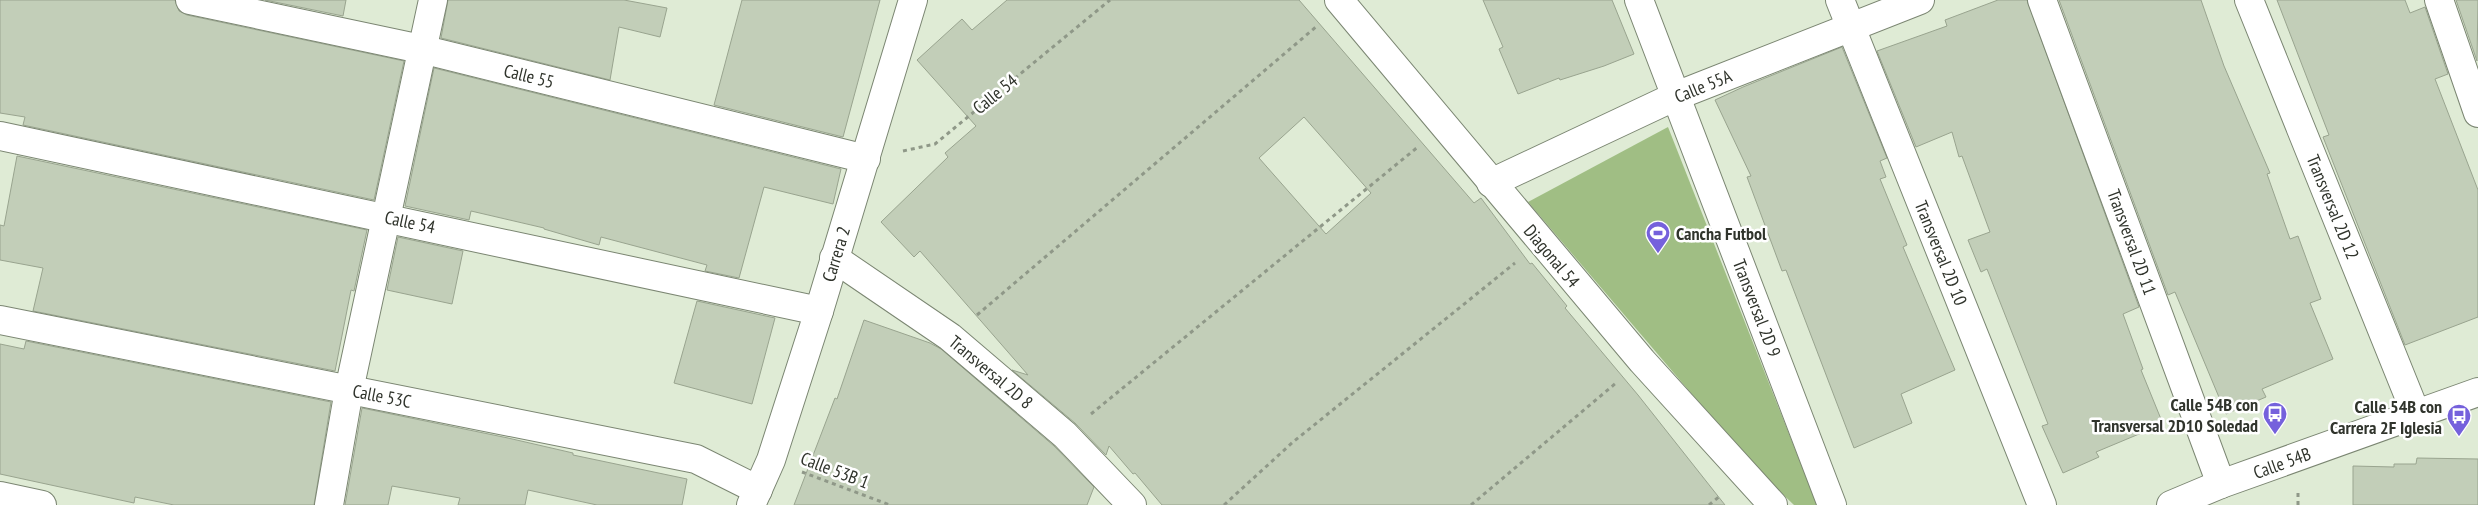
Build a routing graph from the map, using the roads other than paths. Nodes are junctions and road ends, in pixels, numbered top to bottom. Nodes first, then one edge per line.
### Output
1 (190, 0) edge
2 (432, 0) edge
3 (913, 0) edge
4 (1639, 0) edge
5 (1840, 0) edge
6 (1920, 0) edge
7 (2042, 0) edge
8 (2249, 0) edge
9 (2439, 0) edge
10 (1341, 2) edge
11 (1851, 28) junction
12 (422, 50) junction
13 (1676, 96) junction
14 (2478, 113) edge
15 (0, 136) edge
16 (866, 159) junction
17 (1491, 183) junction
18 (388, 217) junction
19 (834, 258) junction
20 (819, 311) junction
21 (0, 320) edge
22 (349, 390) junction
23 (2478, 392) edge
24 (2416, 414) junction
25 (2222, 484) junction
26 (0, 496) edge
27 (755, 498) edge
28 (42, 505) edge
29 (329, 505) edge
30 (1132, 505) edge
31 (1773, 505) edge
32 (1832, 505) edge
33 (2042, 505) edge
34 (2171, 505) edge

1 - 12 street, Calle 55
2 - 12 street
3 - 16 street, Carrera 2
4 - 13 street, Transversal 2D 9
5 - 11 street, Transversal 2D 10
6 - 11 street, Calle 55A
7 - 25 street, Transversal 2D 11
8 - 24 street, Transversal 2D 12
9 - 14 street
10 - 17 street, Diagonal 54
11 - 13 street, Calle 55A
11 - 33 street, Transversal 2D 10
12 - 16 street, Calle 55
12 - 18 street
13 - 17 street, Calle 55A
13 - 32 street, Transversal 2D 9
15 - 18 street, Calle 54
16 - 19 street, Carrera 2
17 - 31 street, Diagonal 54
18 - 20 street, Calle 54
18 - 22 street
19 - 20 street, Carrera 2
19 - 30 street, Transversal 2D 8
20 - 27 street, Carrera 2
21 - 22 street, Calle 53C
22 - 27 street, Calle 53C
22 - 29 street
23 - 24 street, Calle 54B
24 - 25 street, Calle 54B
25 - 34 street, Calle 54B
26 - 28 street

